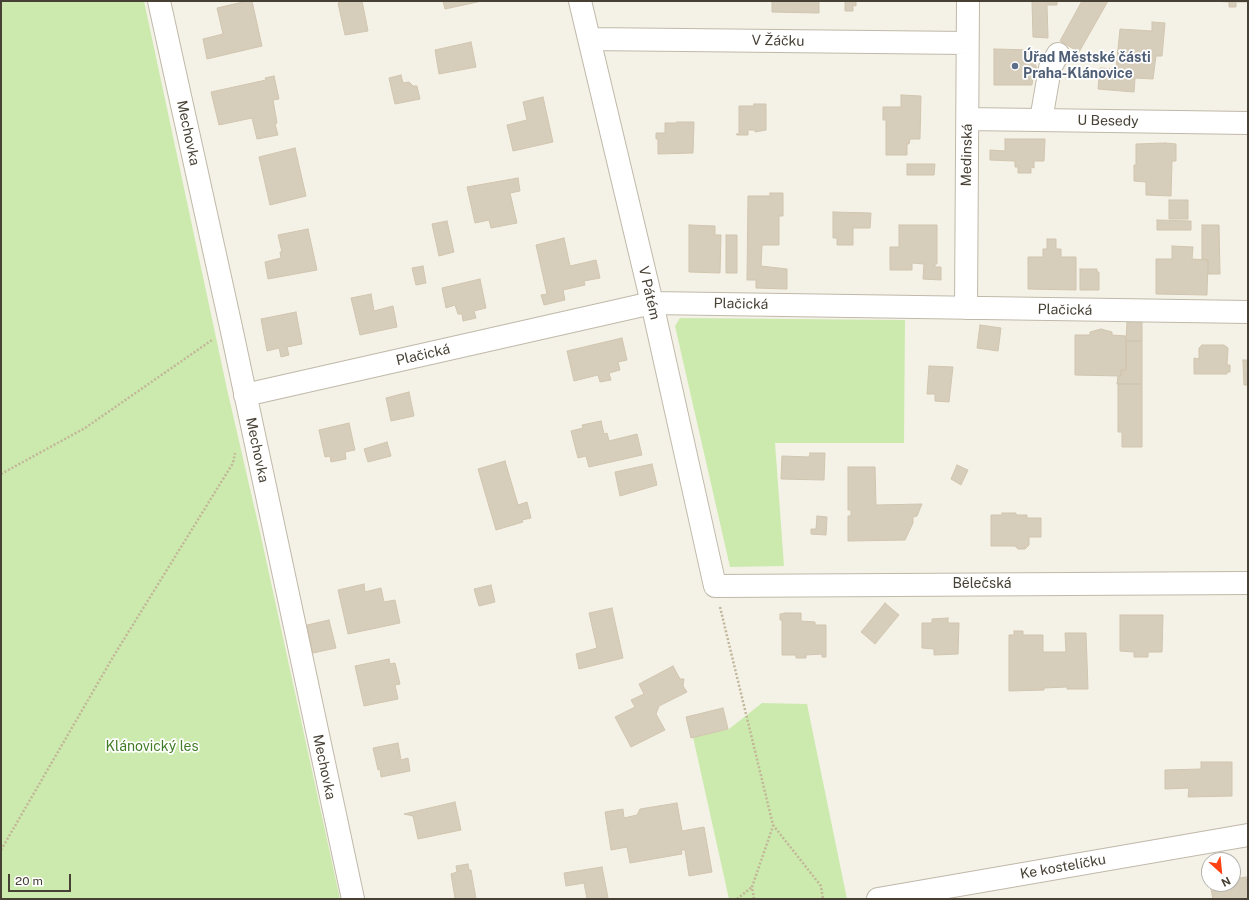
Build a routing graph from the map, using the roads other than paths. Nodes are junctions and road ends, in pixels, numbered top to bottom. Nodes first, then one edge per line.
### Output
1 (160, 1) edge
2 (580, 1) edge
3 (968, 1) edge
4 (589, 39) junction
5 (967, 43) junction
6 (1058, 54) dead end
7 (968, 119) junction
8 (1041, 120) junction
9 (1248, 123) edge
10 (652, 303) junction
11 (966, 308) junction
12 (1248, 312) edge
13 (245, 395) junction
14 (1248, 583) edge
15 (715, 586) joint
16 (1248, 835) edge
17 (352, 899) edge
18 (878, 899) edge

1 - 13 street, Mechovka
2 - 4 street, V Pátém
3 - 5 street, Medinská
4 - 5 street, V Žáčku
4 - 10 street, V Pátém
5 - 7 street, Medinská
6 - 8 street
7 - 8 street, U Besedy
7 - 11 street, Medinská
8 - 9 street, U Besedy
10 - 11 street, Plačická
10 - 13 street, Plačická
10 - 15 street, V Pátém
11 - 12 street, Plačická
13 - 17 street, Mechovka
14 - 15 street, Bělečská
16 - 18 street, Ke kostelíčku

